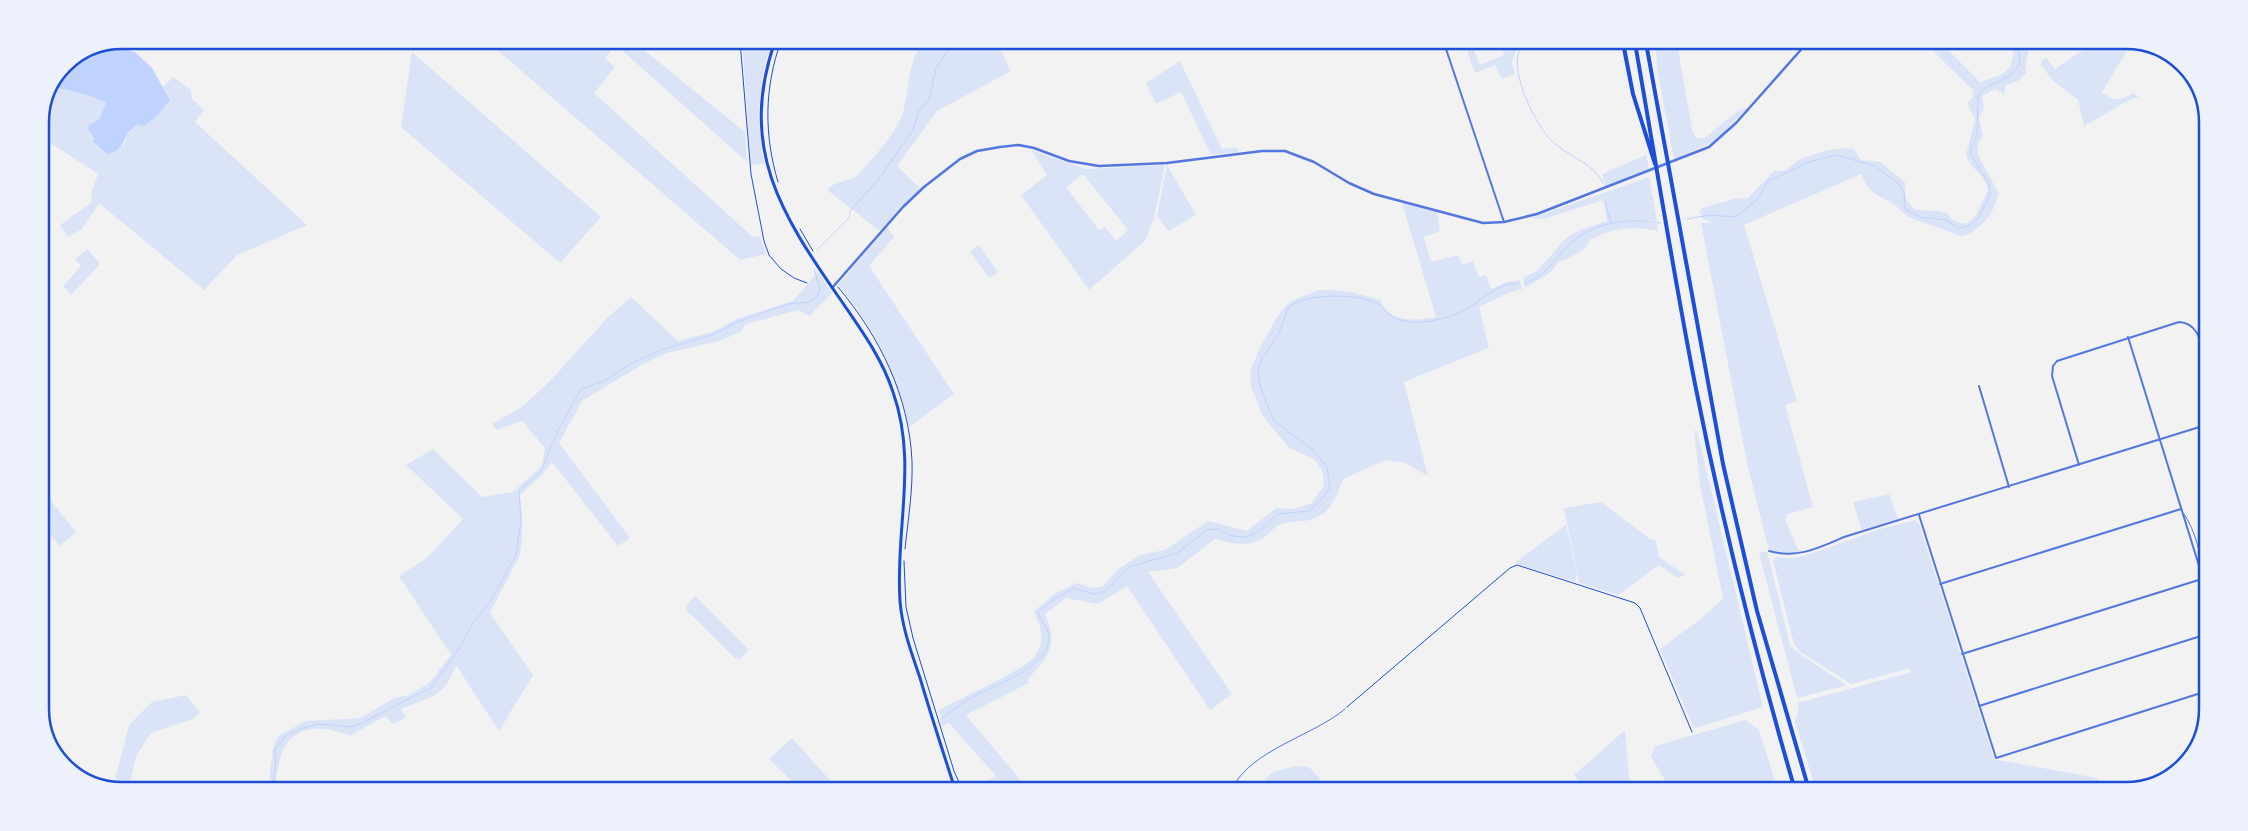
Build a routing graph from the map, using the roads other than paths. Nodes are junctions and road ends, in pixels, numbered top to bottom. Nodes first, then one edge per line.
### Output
1 (772, 49) edge
2 (1446, 49) edge
3 (1624, 49) edge
4 (1636, 49) edge
5 (1647, 49) edge
6 (1802, 49) edge
7 (1658, 173) junction
8 (1504, 222) junction
9 (834, 287) junction
10 (2128, 337) junction
11 (2199, 340) edge
12 (1979, 386) dead end
13 (2199, 427) edge
14 (2159, 439) junction
15 (2079, 465) junction
16 (2009, 487) junction
17 (2180, 509) junction
18 (1919, 515) junction
19 (1769, 551) dead end
20 (2199, 564) edge
21 (2199, 580) edge
22 (1940, 584) junction
23 (2199, 637) edge
24 (1962, 654) junction
25 (2199, 694) edge
26 (1979, 706) junction
27 (1345, 709) road end
28 (953, 782) edge
29 (1236, 782) edge
30 (1794, 782) edge
31 (1807, 782) edge

1 - 9 main road
2 - 8 street
3 - 7 highway
4 - 7 highway
5 - 31 highway
6 - 8 street
7 - 30 highway
8 - 9 street
9 - 28 main road
10 - 11 street
10 - 14 street
10 - 15 street
12 - 16 street
13 - 14 street
14 - 15 street
14 - 17 street
15 - 16 street
16 - 18 street
17 - 20 street
17 - 22 street
18 - 19 street
18 - 22 street
21 - 24 street
22 - 24 street
23 - 26 street
24 - 26 street
25 - 26 street
27 - 29 lane

